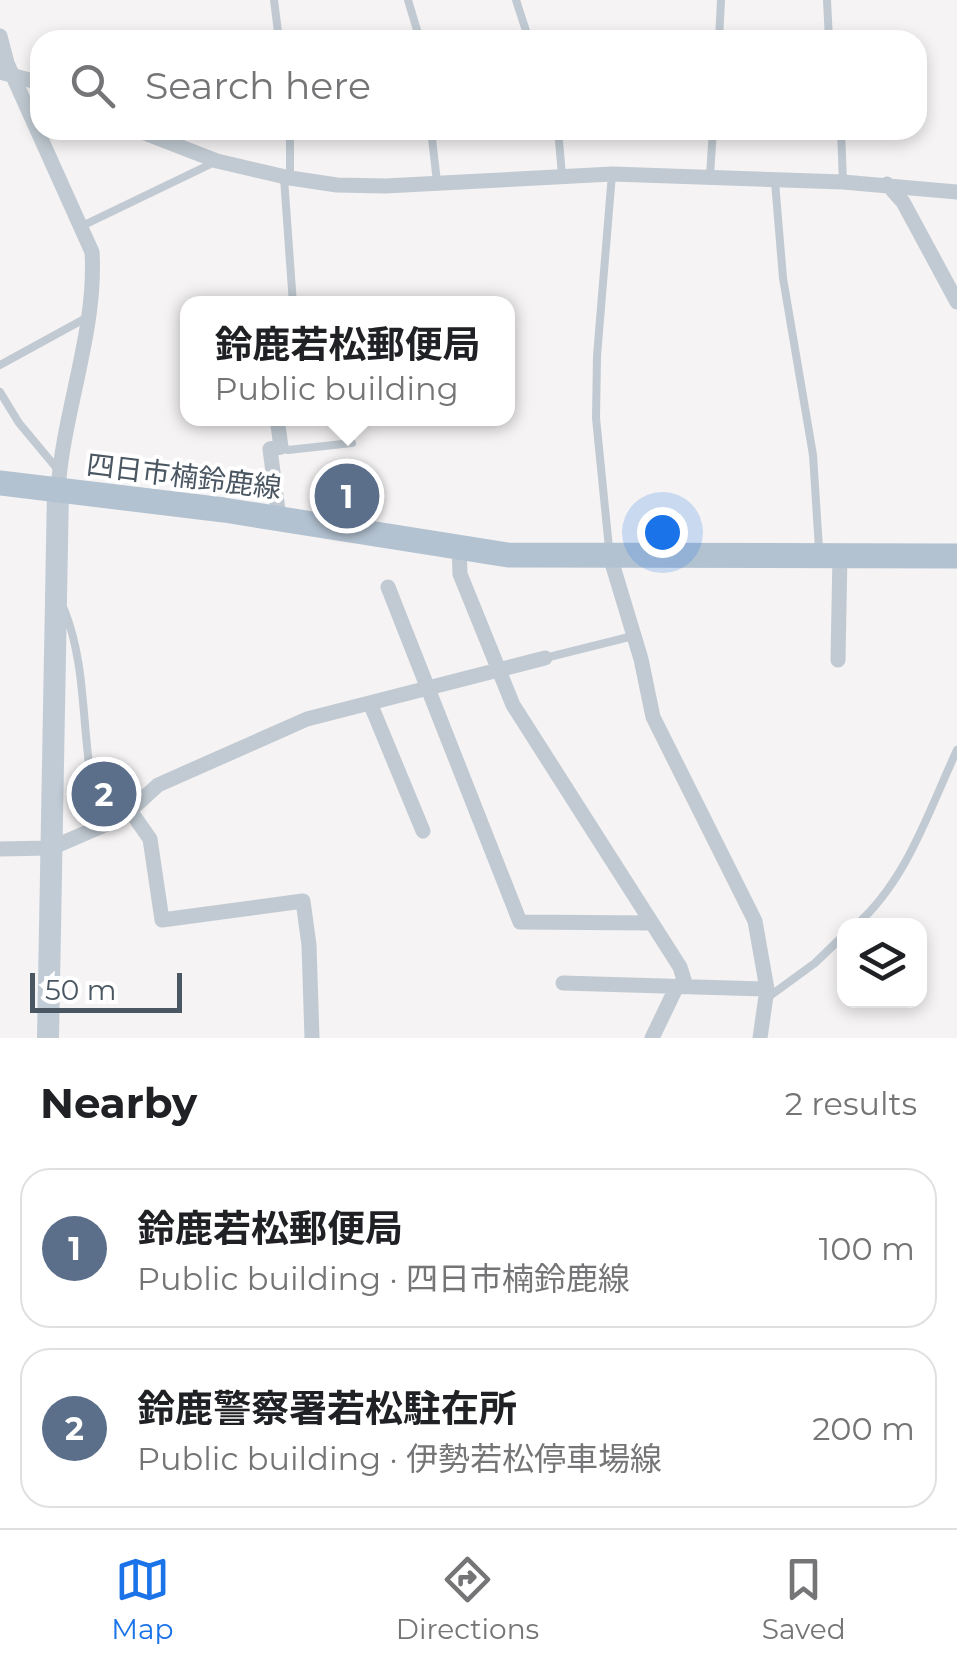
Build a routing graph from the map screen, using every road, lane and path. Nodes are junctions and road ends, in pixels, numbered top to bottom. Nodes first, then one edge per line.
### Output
1 (274, 0) edge
2 (408, 0) edge
3 (516, 0) edge
4 (721, 0) edge
5 (826, 0) edge
6 (278, 30) edge
7 (417, 30) edge
8 (526, 30) edge
9 (720, 30) edge
10 (829, 30) edge
11 (0, 36) edge
12 (8, 73) edge
13 (30, 118) edge
14 (40, 140) edge
15 (163, 140) edge
16 (289, 140) edge
17 (432, 140) edge
18 (559, 140) edge
19 (712, 140) edge
20 (841, 140) edge
21 (218, 161) junction
22 (612, 174) junction
23 (562, 176) junction
24 (710, 176) junction
25 (287, 178) junction
26 (437, 182) junction
27 (775, 182) junction
28 (843, 182) junction
29 (887, 184) junction
30 (957, 192) edge
31 (82, 226) junction
32 (293, 296) edge
33 (957, 302) edge
34 (86, 318) junction
35 (0, 365) edge
36 (0, 392) edge
37 (279, 426) edge
38 (352, 443) dead end
39 (281, 447) junction
40 (59, 481) junction
41 (0, 483) edge
42 (280, 518) junction
43 (459, 547) junction
44 (610, 553) junction
45 (830, 554) junction
46 (957, 556) edge
47 (388, 587) dead end
48 (56, 601) junction
49 (634, 636) junction
50 (545, 658) joint
51 (838, 660) dead end
52 (497, 671) junction
53 (427, 688) junction
54 (370, 703) junction
55 (957, 750) edge
56 (129, 810) junction
57 (112, 822) junction
58 (423, 831) dead end
59 (51, 848) junction
60 (0, 849) edge
61 (864, 918) edge
62 (652, 922) junction
63 (837, 942) edge
64 (563, 983) dead end
65 (681, 986) junction
66 (767, 994) junction
67 (48, 1038) edge
68 (312, 1038) edge
69 (652, 1038) edge
70 (760, 1038) edge

1 - 6 lane
2 - 7 lane
3 - 8 lane
4 - 9 lane
5 - 10 lane
11 - 12 street
12 - 13 street
14 - 31 street
15 - 21 street
16 - 25 lane
17 - 26 lane
18 - 23 lane
19 - 24 lane
20 - 28 lane
21 - 25 street
21 - 31 lane
22 - 23 street
22 - 24 street
22 - 44 lane
23 - 26 street
24 - 27 street
25 - 26 street
25 - 32 lane
27 - 28 street
27 - 45 lane
28 - 29 street
29 - 30 street
29 - 33 street
31 - 34 street
34 - 35 lane
34 - 40 street
36 - 40 lane
37 - 39 street
38 - 39 lane
39 - 42 street
40 - 41 main road, 四日市楠鈴鹿線
40 - 42 main road, 四日市楠鈴鹿線
40 - 48 main road
42 - 43 main road, 四日市楠鈴鹿線
43 - 44 main road, 四日市楠鈴鹿線
43 - 52 street
44 - 45 main road, 四日市楠鈴鹿線
44 - 49 street
45 - 46 main road, 四日市楠鈴鹿線
45 - 51 street
47 - 53 street
48 - 57 lane
48 - 59 main road
49 - 50 lane
49 - 66 street
50 - 52 street
52 - 53 street
52 - 62 street
53 - 54 street
53 - 62 street
54 - 56 street
54 - 58 street
55 - 61 lane
56 - 57 street
56 - 68 street
57 - 59 street
59 - 60 street
59 - 67 main road
62 - 65 street
63 - 66 lane
64 - 65 street
65 - 66 street
65 - 69 street
66 - 70 street

